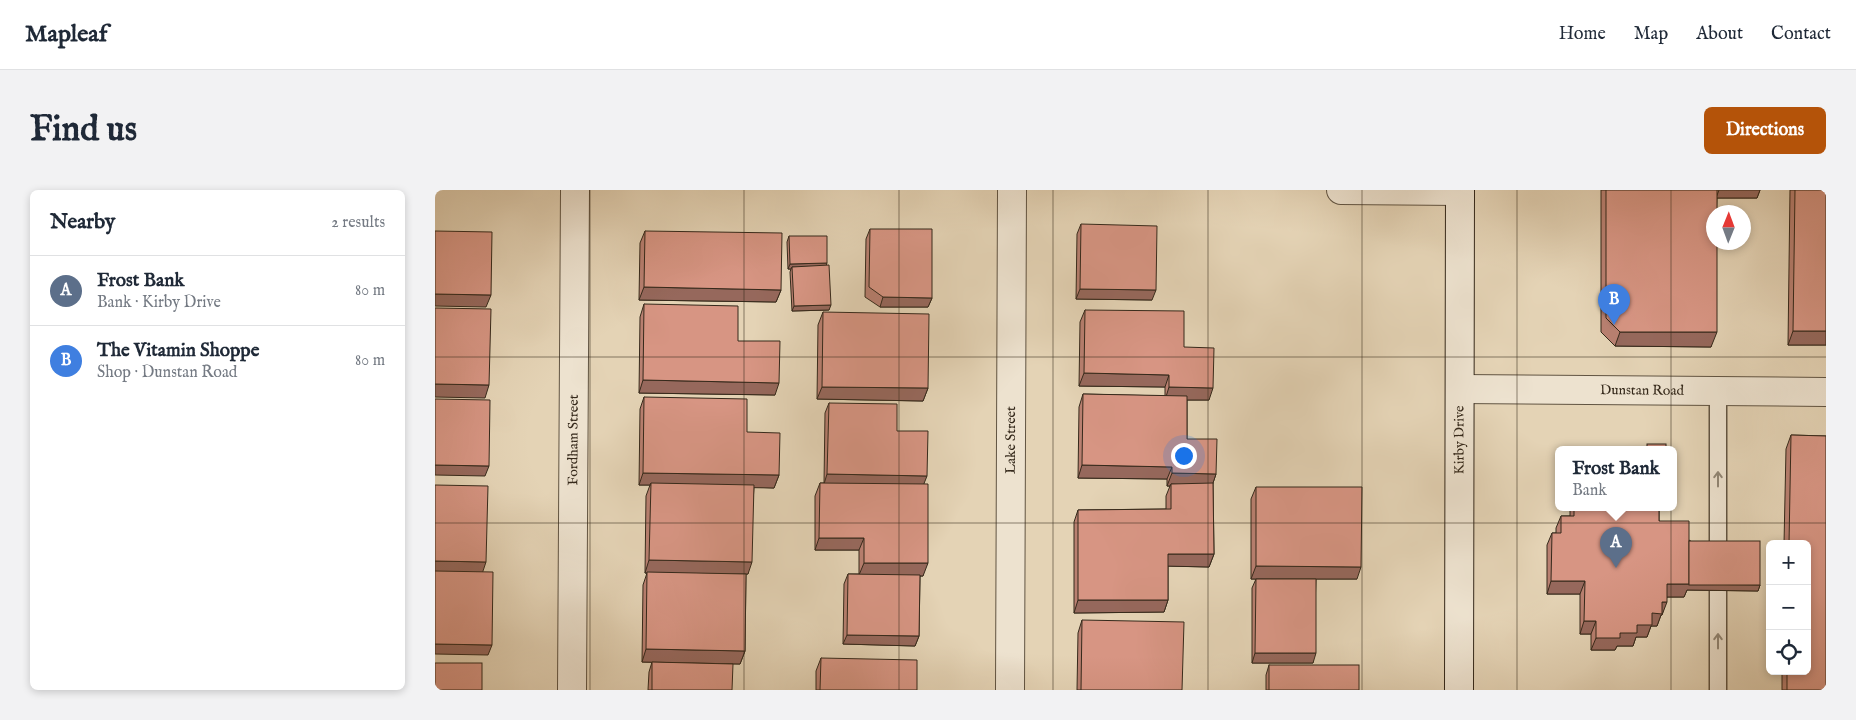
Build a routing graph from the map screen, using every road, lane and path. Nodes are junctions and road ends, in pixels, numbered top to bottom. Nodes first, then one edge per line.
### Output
1 (575, 190) edge
2 (1012, 190) edge
3 (1341, 190) edge
4 (1460, 190) edge
5 (1460, 389) junction
6 (1718, 391) junction
7 (1826, 392) edge
8 (572, 690) edge
9 (1010, 690) edge
10 (1459, 690) edge
11 (1718, 690) edge

1 - 8 street, Fordham Street
2 - 9 street, Lake Street
3 - 4 street
4 - 5 street, Kirby Drive
5 - 6 street, Dunstan Road
5 - 10 street, Kirby Drive
6 - 7 street, Dunstan Road
11 -> 6 lane

